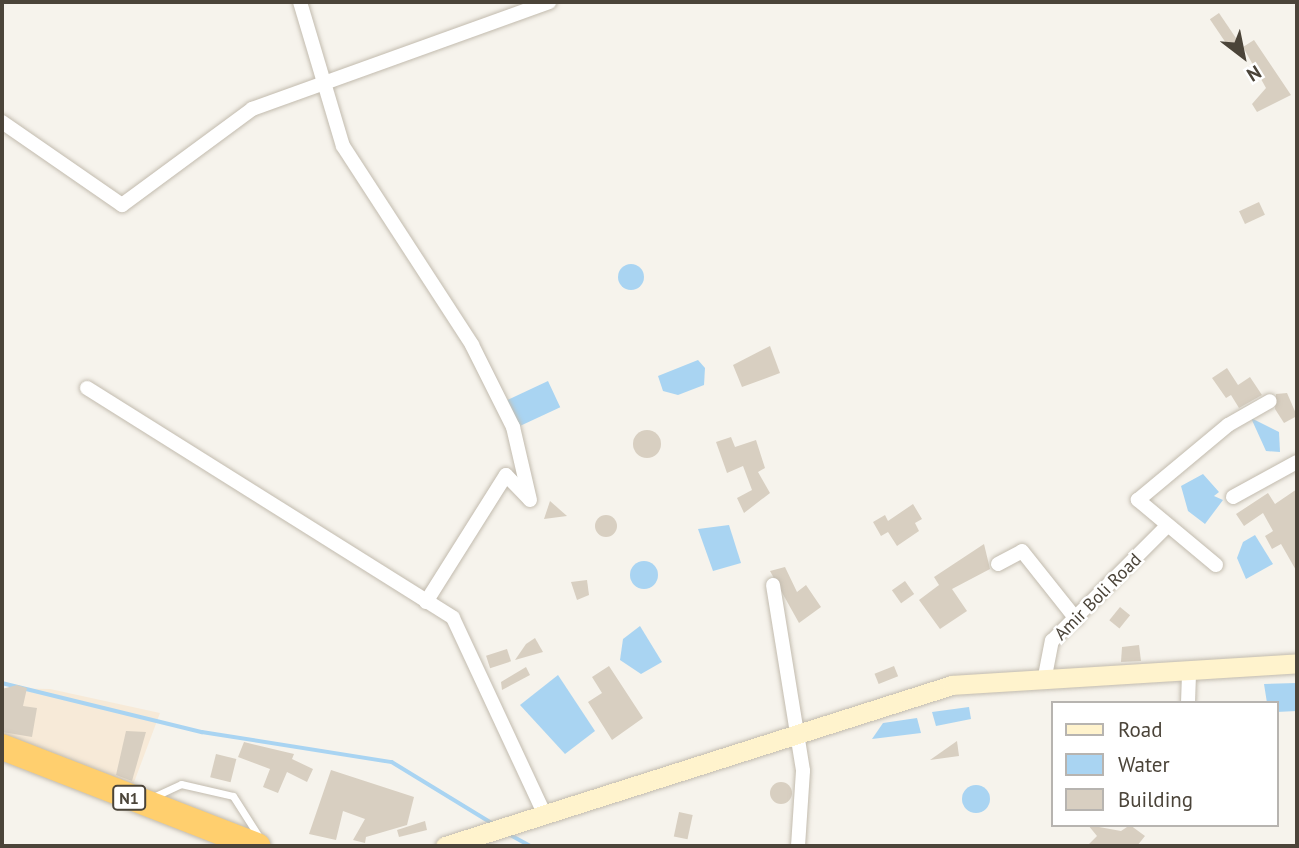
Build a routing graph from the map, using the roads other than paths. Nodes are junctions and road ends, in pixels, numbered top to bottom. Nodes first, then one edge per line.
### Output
1 (299, 2) edge
2 (550, 2) edge
3 (323, 81) junction
4 (2, 122) edge
5 (87, 387) dead end
6 (1270, 401) dead end
7 (1297, 462) edge
8 (1233, 496) dead end
9 (1167, 526) junction
10 (998, 564) dead end
11 (1216, 565) dead end
12 (773, 585) dead end
13 (426, 602) junction
14 (1076, 619) junction
15 (1297, 663) edge
16 (1189, 670) junction
17 (1045, 676) junction
18 (1188, 701) edge
19 (793, 735) junction
20 (2, 747) edge
21 (2, 765) edge
22 (140, 802) junction
23 (545, 815) junction
24 (454, 845) edge
25 (208, 846) edge
26 (257, 846) edge
27 (265, 846) edge
28 (798, 846) edge

1 - 3 street
2 - 3 street
3 - 4 street
3 - 13 street
5 - 13 street
6 - 9 street
7 - 8 street
9 - 11 street
9 - 14 street, Amir Boli Road
10 - 14 street
12 - 19 street
13 - 23 street
14 - 17 street, Amir Boli Road
15 - 16 main road
16 - 17 main road
16 - 18 street
17 - 19 main road
19 - 23 main road
19 - 28 street
20 - 22 highway, N1
21 - 25 highway, N1
22 - 26 highway, N1
22 - 27 lane
23 - 24 main road

